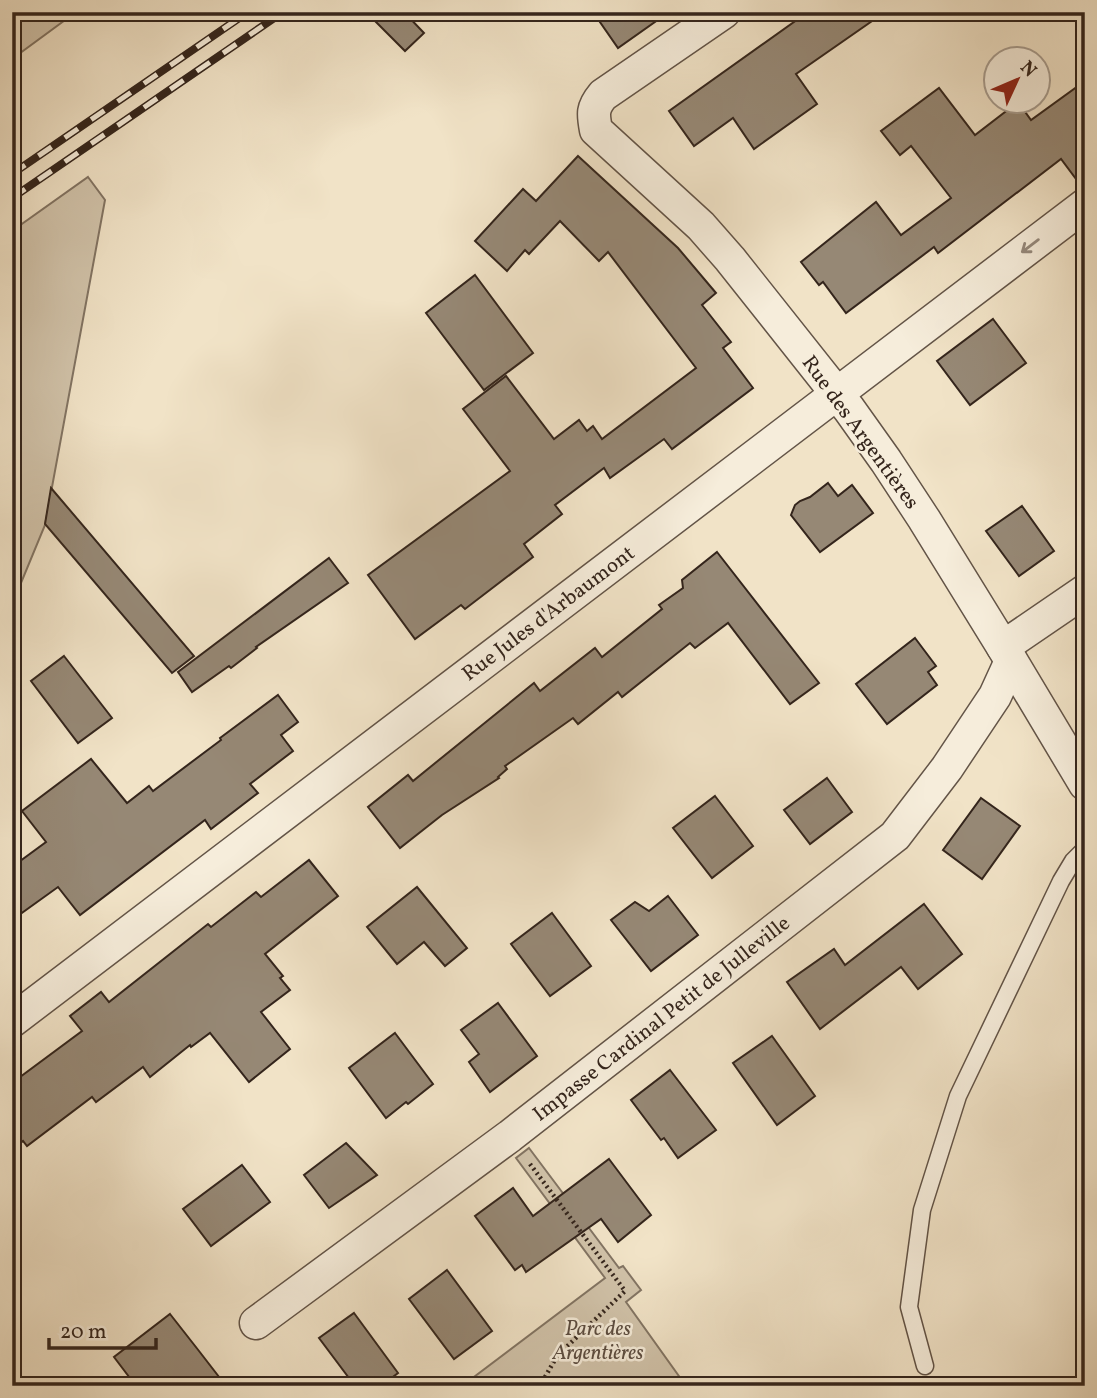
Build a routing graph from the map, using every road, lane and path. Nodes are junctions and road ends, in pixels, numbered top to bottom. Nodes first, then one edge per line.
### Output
1 (724, 12) edge
2 (1085, 205) edge
3 (836, 394) junction
4 (1085, 591) edge
5 (1007, 654) junction
6 (1085, 784) edge
7 (1085, 849) edge
8 (12, 1021) edge
9 (510, 1136) junction
10 (256, 1323) dead end
11 (925, 1366) dead end
12 (540, 1386) edge

1 - 3 street, Rue des Argentières
2 -> 3 street, Rue Jules d'Arbaumont
3 - 5 street, Rue des Argentières
3 - 8 street, Rue Jules d'Arbaumont
4 - 5 street
5 - 6 street, Rue des Argentières
5 - 9 street, Impasse Cardinal Petit de Julleville
7 - 11 lane
9 - 10 street, Impasse Cardinal Petit de Julleville
9 - 12 path

